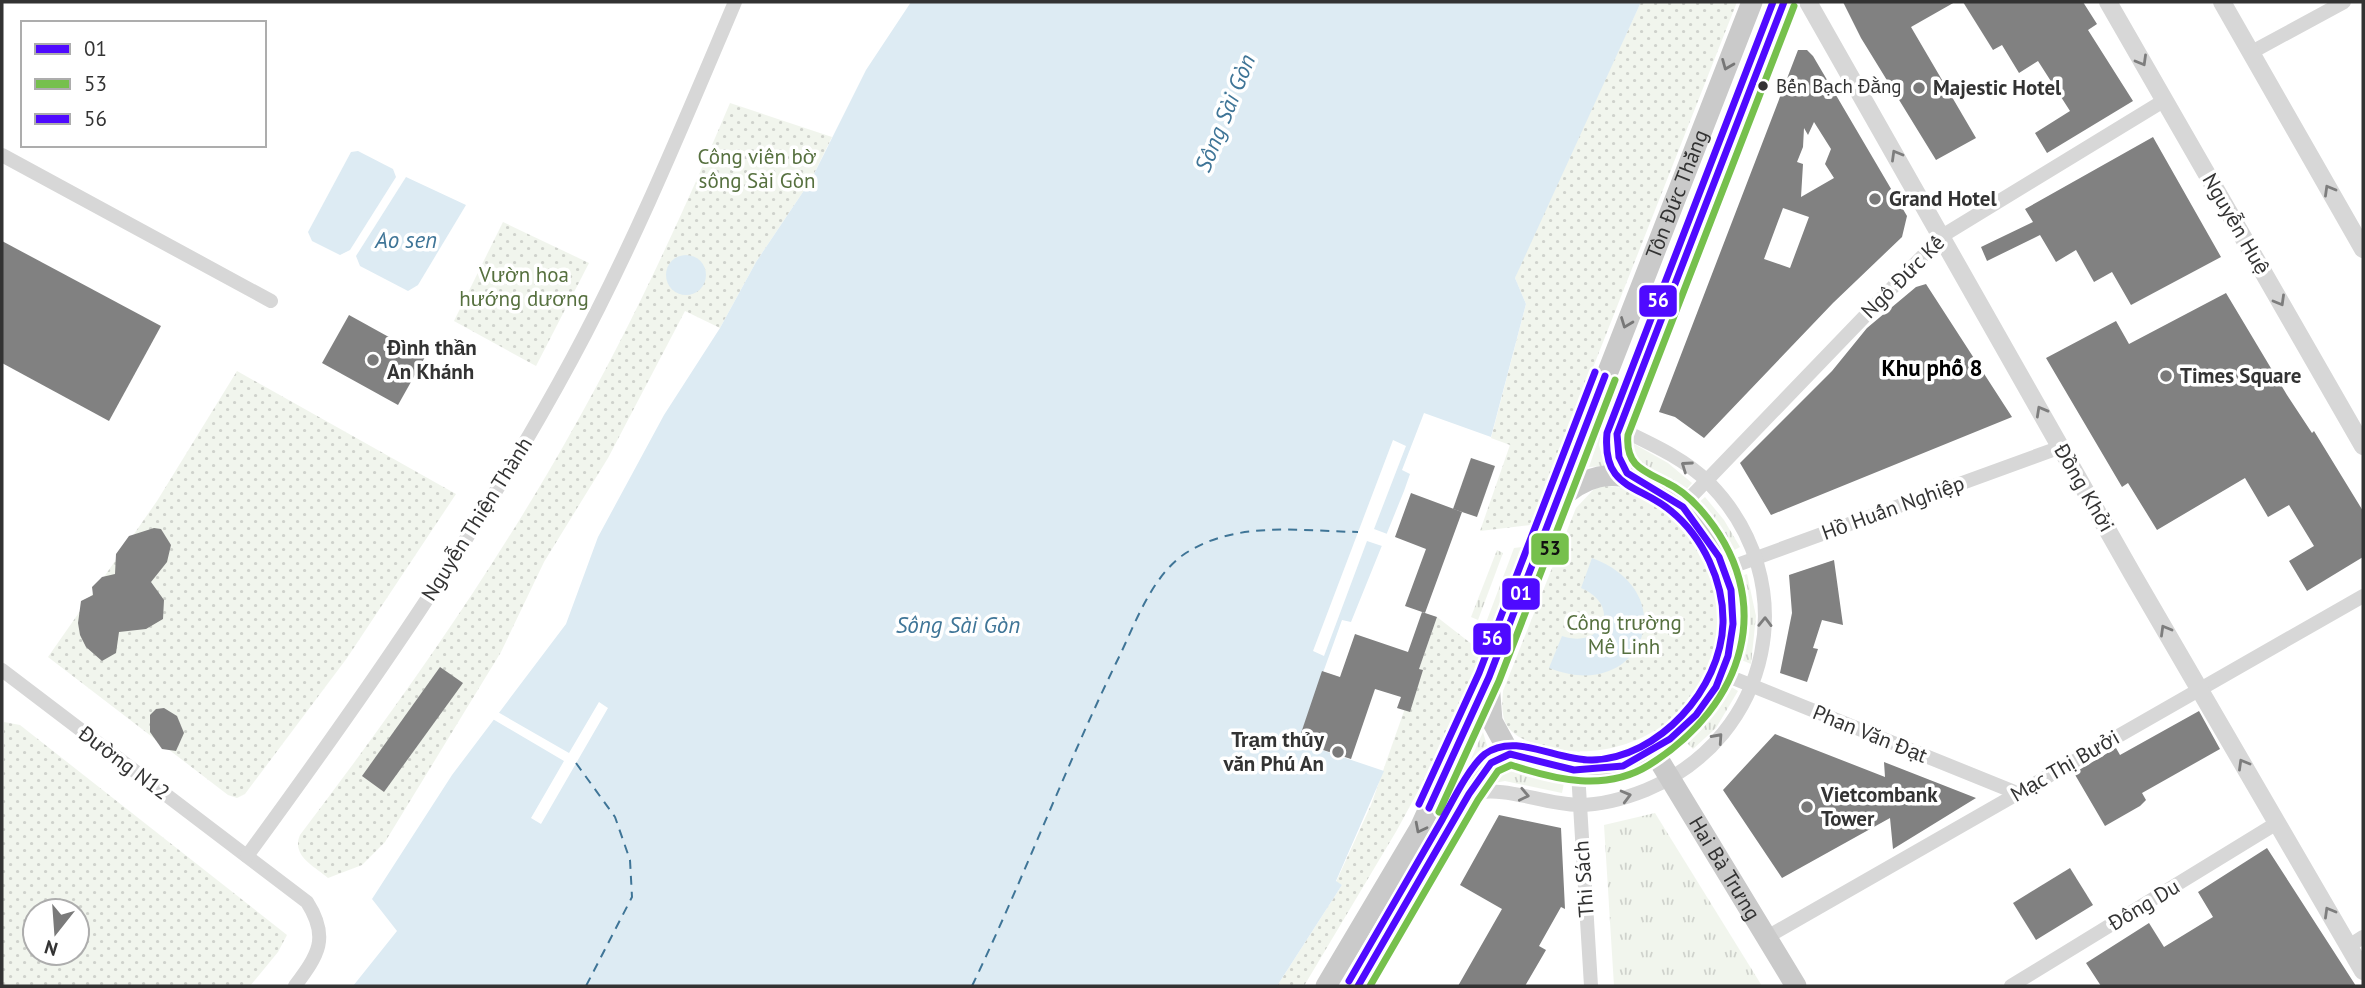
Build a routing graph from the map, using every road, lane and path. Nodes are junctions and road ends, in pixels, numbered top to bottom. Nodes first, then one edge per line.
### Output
1 (735, 2) edge
2 (1752, 2) edge
3 (1784, 2) edge
4 (1808, 2) edge
5 (2108, 2) edge
6 (2221, 2) edge
7 (2344, 2) edge
8 (2250, 53) junction
9 (2165, 100) junction
10 (2, 155) edge
11 (1942, 236) junction
12 (2363, 249) edge
13 (271, 301) dead end
14 (1618, 428) junction
15 (2363, 446) edge
16 (2061, 447) junction
17 (1629, 476) junction
18 (1707, 481) junction
19 (1555, 504) junction
20 (1682, 506) junction
21 (1757, 557) junction
22 (1726, 569) junction
23 (2363, 596) edge
24 (2, 670) edge
25 (1723, 674) junction
26 (1489, 677) junction
27 (1752, 686) junction
28 (2200, 689) junction
29 (1654, 752) junction
30 (1510, 754) junction
31 (1578, 772) junction
32 (1670, 778) junction
33 (2017, 793) junction
34 (1469, 794) junction
35 (1580, 805) junction
36 (2277, 823) junction
37 (247, 856) junction
38 (1767, 937) junction
39 (2356, 942) edge
40 (2363, 971) edge
41 (295, 986) edge
42 (1326, 986) edge
43 (1358, 986) edge
44 (1591, 986) edge
45 (1796, 986) edge
46 (2011, 986) edge

1 - 37 street, Nguyễn Thiện Thành
2 -> 19 main road, Tôn Ðức Thắng
3 - 14 main road, Tôn Ðức Thắng
11 -> 4 street, Ðồng Khởi
5 -> 9 street, Nguyễn Huệ
6 - 8 street
7 - 8 street
12 -> 8 street
9 - 11 street, Ngô Ðức Kế
9 -> 15 street, Nguyễn Huệ
10 - 13 street
16 -> 11 street, Ðồng Khởi
11 - 18 street, Ngô Ðức Kế
14 - 17 main road, Tôn Ðức Thắng
18 -> 14 street
16 - 21 street, Hồ Huấn Nghiệp
28 -> 16 street, Ðồng Khởi
17 - 19 main road
17 - 20 main road
18 - 20 street, Ngô Ðức Kế
18 - 21 street
19 - 26 main road, Tôn Ðức Thắng
20 - 22 main road
21 - 22 street, Hồ Huấn Nghiệp
27 -> 21 street
22 - 25 main road
23 - 28 street, Mạc Thị Bưởi
24 - 37 street, Đường N12
25 - 27 street, Phan Văn Ðạt
25 - 29 main road
26 - 30 main road
26 -> 42 main road, Tôn Ðức Thắng
32 -> 27 street
27 - 33 street, Phan Văn Ðạt
28 - 33 street, Mạc Thị Bưởi
36 -> 28 street, Ðồng Khởi
29 - 31 main road
29 - 32 main road, Hai Bà Trưng
30 - 31 main road
30 - 34 main road
31 - 35 street, Thi Sách
35 -> 32 street
32 - 38 main road, Hai Bà Trưng
33 - 38 street, Mạc Thị Bưởi
34 -> 35 street
34 - 43 main road
35 - 44 street, Thi Sách
39 -> 36 street, Ðồng Khởi
36 - 46 street, Đông Du
37 - 41 street
38 - 45 main road, Hai Bà Trưng
39 - 40 street, Ðồng Khởi

